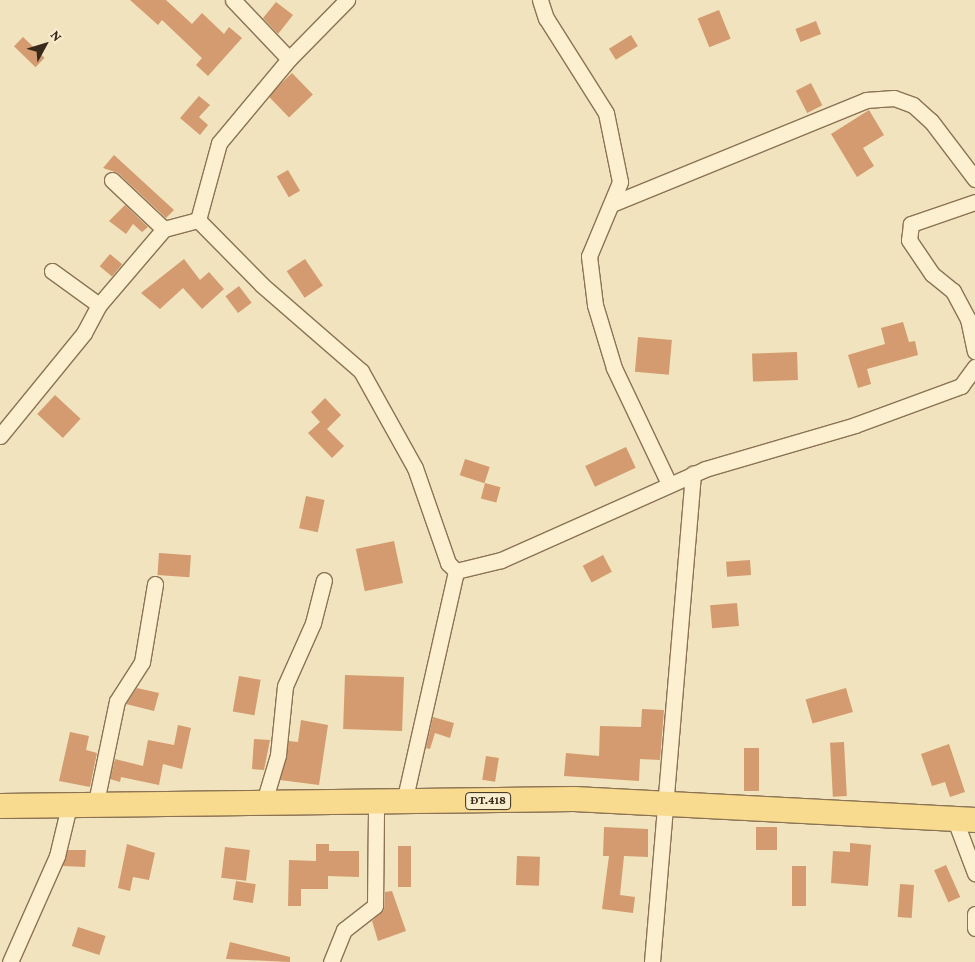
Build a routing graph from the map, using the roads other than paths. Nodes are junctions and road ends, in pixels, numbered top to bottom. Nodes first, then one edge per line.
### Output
1 (233, 0) edge
2 (348, 0) edge
3 (540, 0) edge
4 (289, 59) junction
5 (975, 179) edge
6 (112, 180) dead end
7 (975, 202) edge
8 (614, 203) junction
9 (198, 220) junction
10 (164, 230) junction
11 (52, 271) dead end
12 (99, 305) junction
13 (975, 352) edge
14 (975, 367) edge
15 (0, 436) edge
16 (692, 474) junction
17 (669, 484) junction
18 (456, 572) junction
19 (324, 580) dead end
20 (155, 584) dead end
21 (264, 802) junction
22 (404, 802) junction
23 (376, 804) junction
24 (666, 804) junction
25 (0, 806) edge
26 (69, 806) junction
27 (95, 806) junction
28 (965, 820) edge
29 (975, 874) edge
30 (975, 914) edge
31 (975, 928) edge
32 (10, 962) edge
33 (331, 962) edge
34 (652, 962) edge

1 - 4 street
2 - 4 street
3 - 8 street
4 - 9 street
5 - 8 street
6 - 10 street
7 - 13 street
8 - 17 street
9 - 10 street
9 - 18 street
10 - 12 street
11 - 12 street
12 - 15 street
14 - 16 street
16 - 17 street
16 - 24 street
17 - 18 street
18 - 22 street
19 - 21 street
20 - 27 street
21 - 23 main road, ĐT.418
21 - 27 main road, ĐT.418
22 - 23 main road, ĐT.418
22 - 24 main road, ĐT.418
23 - 33 street
24 - 28 main road, ĐT.418
24 - 34 street
25 - 26 main road, ĐT.418
26 - 27 main road, ĐT.418
26 - 32 street
28 - 29 street
30 - 31 street

